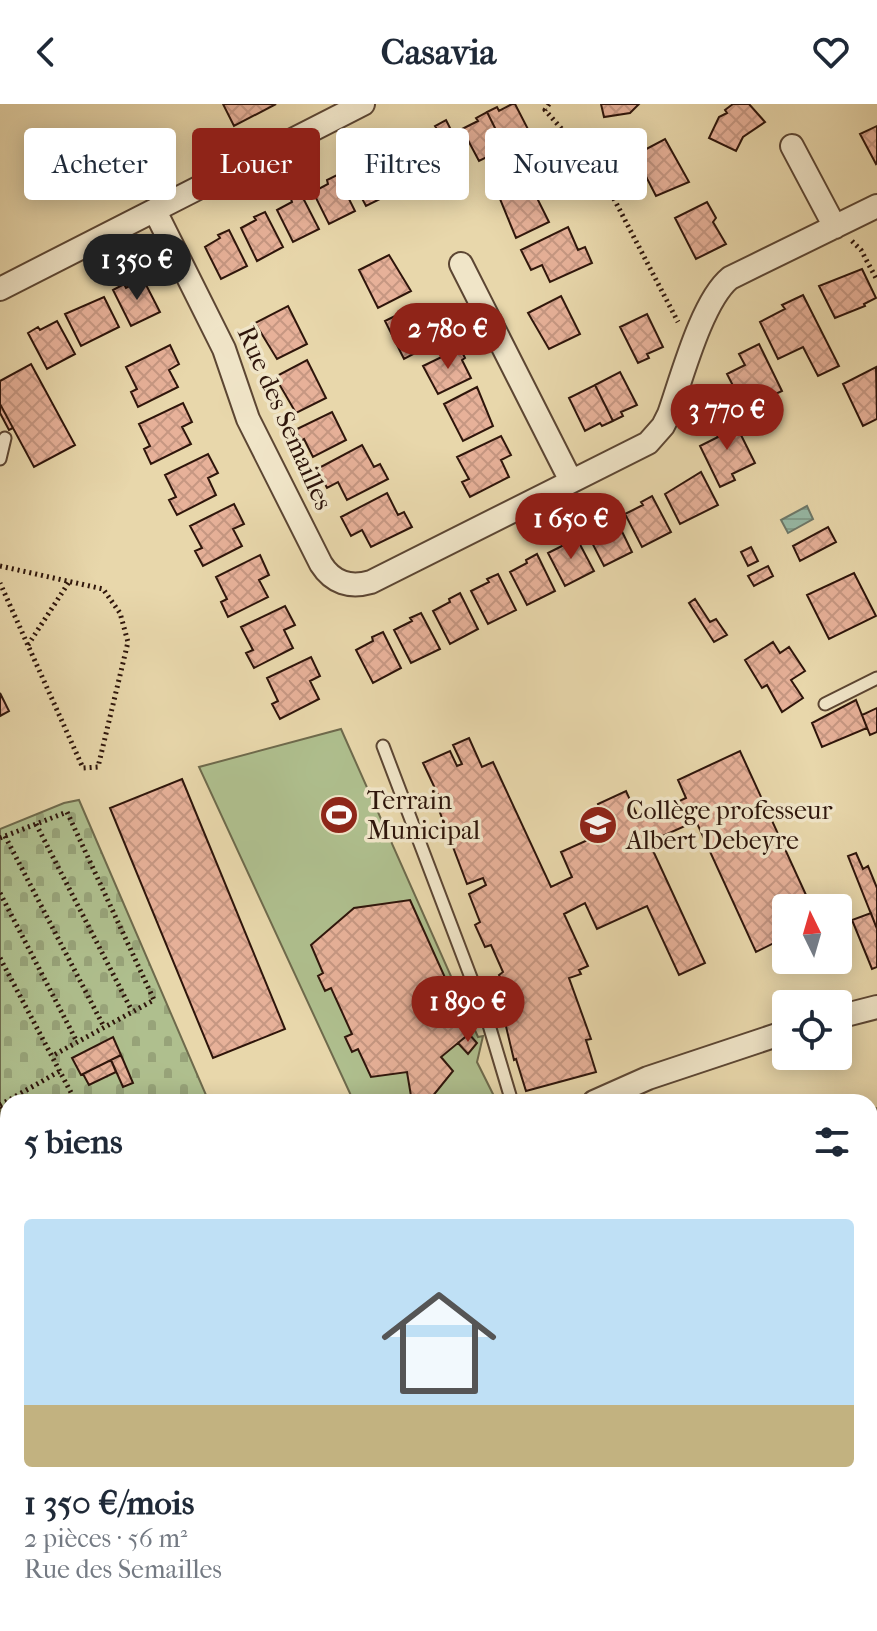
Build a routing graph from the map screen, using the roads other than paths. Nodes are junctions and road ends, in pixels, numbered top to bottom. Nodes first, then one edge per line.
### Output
1 (363, 104) edge
2 (792, 146) dead end
3 (877, 206) edge
4 (155, 211) junction
5 (835, 227) junction
6 (461, 264) dead end
7 (0, 289) edge
8 (5, 438) dead end
9 (0, 459) edge
10 (571, 481) junction
11 (877, 678) edge
12 (825, 704) dead end
13 (383, 746) dead end
14 (877, 1007) edge
15 (852, 1013) edge
16 (772, 1037) edge
17 (510, 1094) edge
18 (612, 1094) edge

1 - 4 street
2 - 5 street
3 - 5 street, Rue des Semailles
4 - 7 street
4 - 10 street, Rue des Semailles
5 - 10 street, Rue des Semailles
6 - 10 street
8 - 9 lane
11 - 12 lane
13 - 17 lane
14 - 15 street
16 - 18 street

